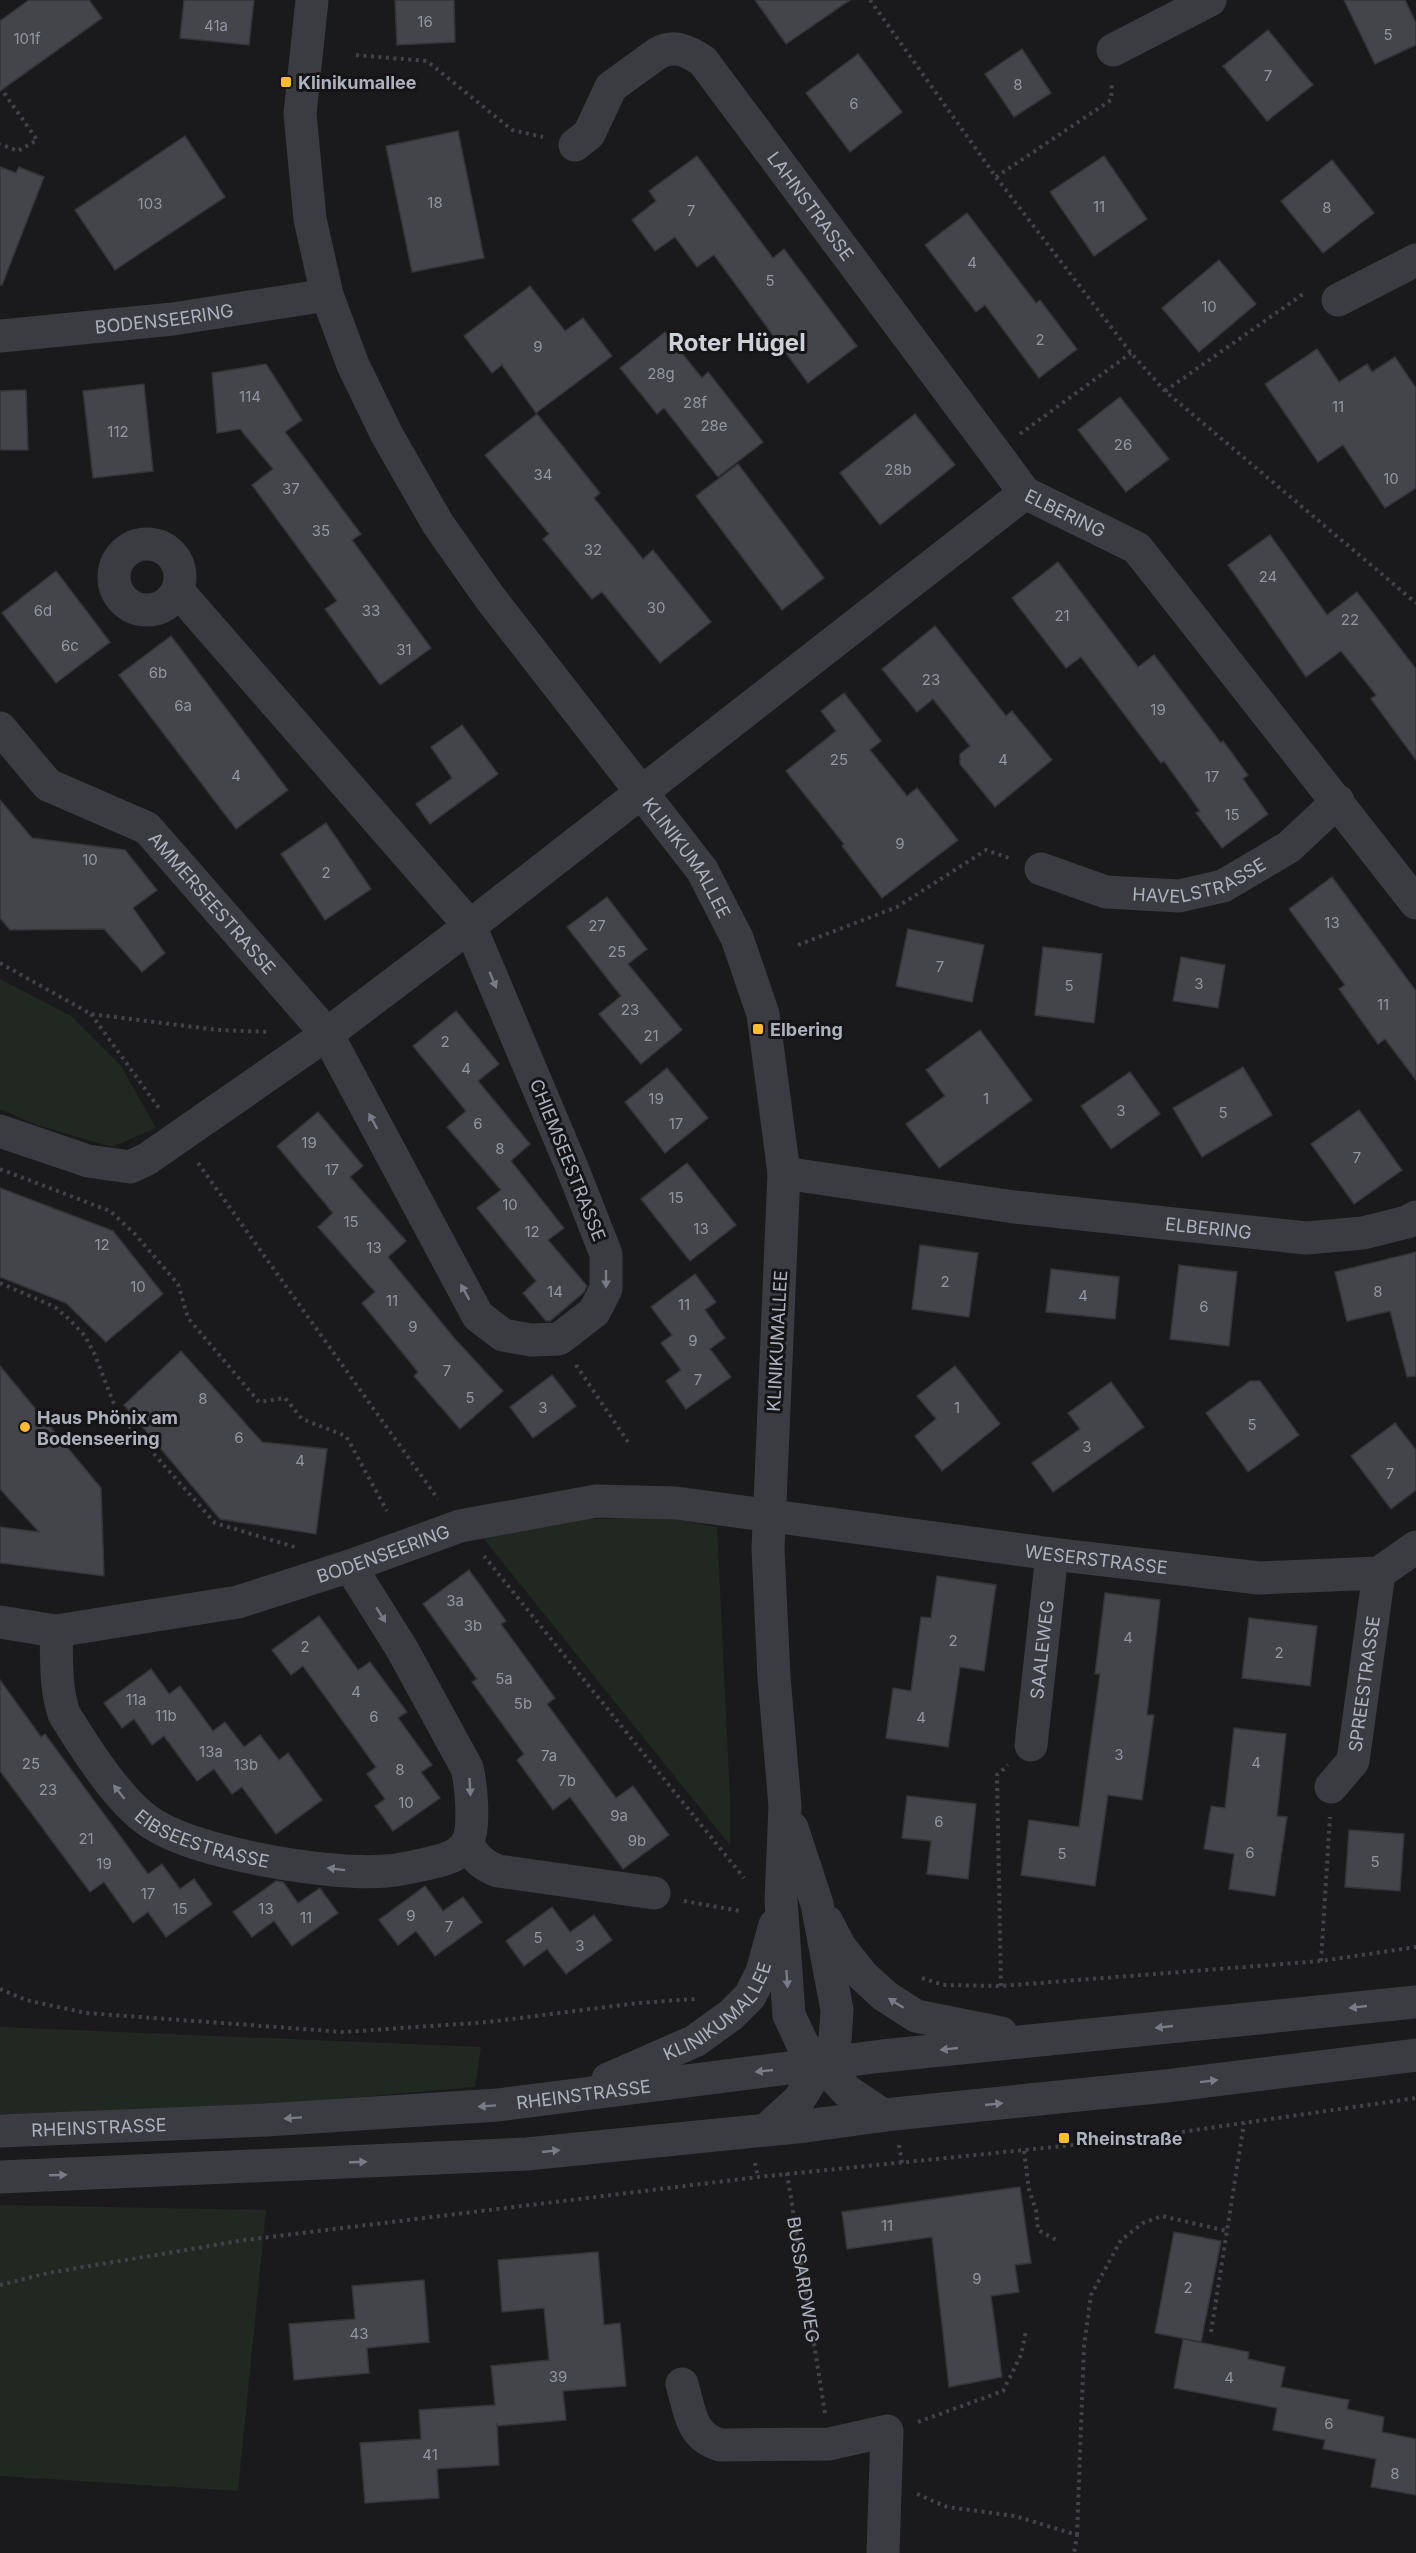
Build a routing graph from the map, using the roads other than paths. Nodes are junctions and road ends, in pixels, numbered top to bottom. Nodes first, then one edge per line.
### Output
1 (312, 0) edge
2 (1210, 0) edge
3 (1113, 50) road end
4 (575, 145) road end
5 (1416, 260) edge
6 (327, 295) junction
7 (1338, 300) road end
8 (0, 336) edge
9 (1024, 493) junction
10 (178, 591) dead end
11 (0, 728) edge
12 (642, 791) junction
13 (1338, 801) junction
14 (1041, 869) road end
15 (1416, 903) edge
16 (470, 926) junction
17 (327, 1034) junction
18 (0, 1131) edge
19 (784, 1173) junction
20 (1416, 1217) edge
21 (769, 1514) junction
22 (1416, 1547) edge
23 (1052, 1554) junction
24 (350, 1566) junction
25 (1379, 1573) junction
26 (0, 1622) edge
27 (56, 1631) junction
28 (1031, 1745) road end
29 (1331, 1787) road end
30 (785, 1806) junction
31 (467, 1844) junction
32 (654, 1893) road end
33 (782, 1900) junction
34 (817, 1904) junction
35 (1416, 2002) edge
36 (1033, 2040) junction
37 (1416, 2055) edge
38 (822, 2064) junction
39 (572, 2094) junction
40 (883, 2115) junction
41 (766, 2130) junction
42 (0, 2131) edge
43 (0, 2177) edge
44 (682, 2384) dead end
45 (883, 2553) edge

1 - 6 street, KLINIKUMALLEE
2 - 3 street
4 - 9 street, LAHNSTRASSE
5 - 7 street
6 - 8 street, BODENSEERING
6 - 12 street, KLINIKUMALLEE
9 - 12 street, ELBERING
9 - 13 street, ELBERING
10 - 16 street
11 - 17 street, AMMERSEESTRASSE
12 - 16 street
12 - 19 street, KLINIKUMALLEE
13 - 14 street, HAVELSTRASSE
13 - 15 street, ELBERING
16 - 17 street
16 -> 17 street, CHIEMSEESTRASSE
17 - 18 street
19 - 20 street, ELBERING
19 - 21 street, KLINIKUMALLEE
21 - 23 street, WESERSTRASSE
21 - 24 street, BODENSEERING
21 - 30 street, KLINIKUMALLEE
22 - 25 street
23 - 25 street, WESERSTRASSE
23 - 28 street, SAALEWEG
24 - 27 street, BODENSEERING
24 -> 31 street
25 - 29 street, SPREESTRASSE
26 - 27 street, BODENSEERING
31 -> 27 street, EIBSEESTRASSE
30 - 33 street, KLINIKUMALLEE
30 - 34 street, KLINIKUMALLEE
31 - 32 street
33 -> 38 street, KLINIKUMALLEE
33 - 39 street, KLINIKUMALLEE
36 -> 34 street, KLINIKUMALLEE
34 - 38 street, KLINIKUMALLEE
35 -> 36 street, RHEINSTRASSE
36 -> 38 street, RHEINSTRASSE
40 -> 37 street
38 -> 39 street, RHEINSTRASSE
38 - 40 street, KLINIKUMALLEE
38 - 41 street, KLINIKUMALLEE
39 -> 42 street, RHEINSTRASSE
40 - 41 street
43 -> 41 street
44 - 45 street

